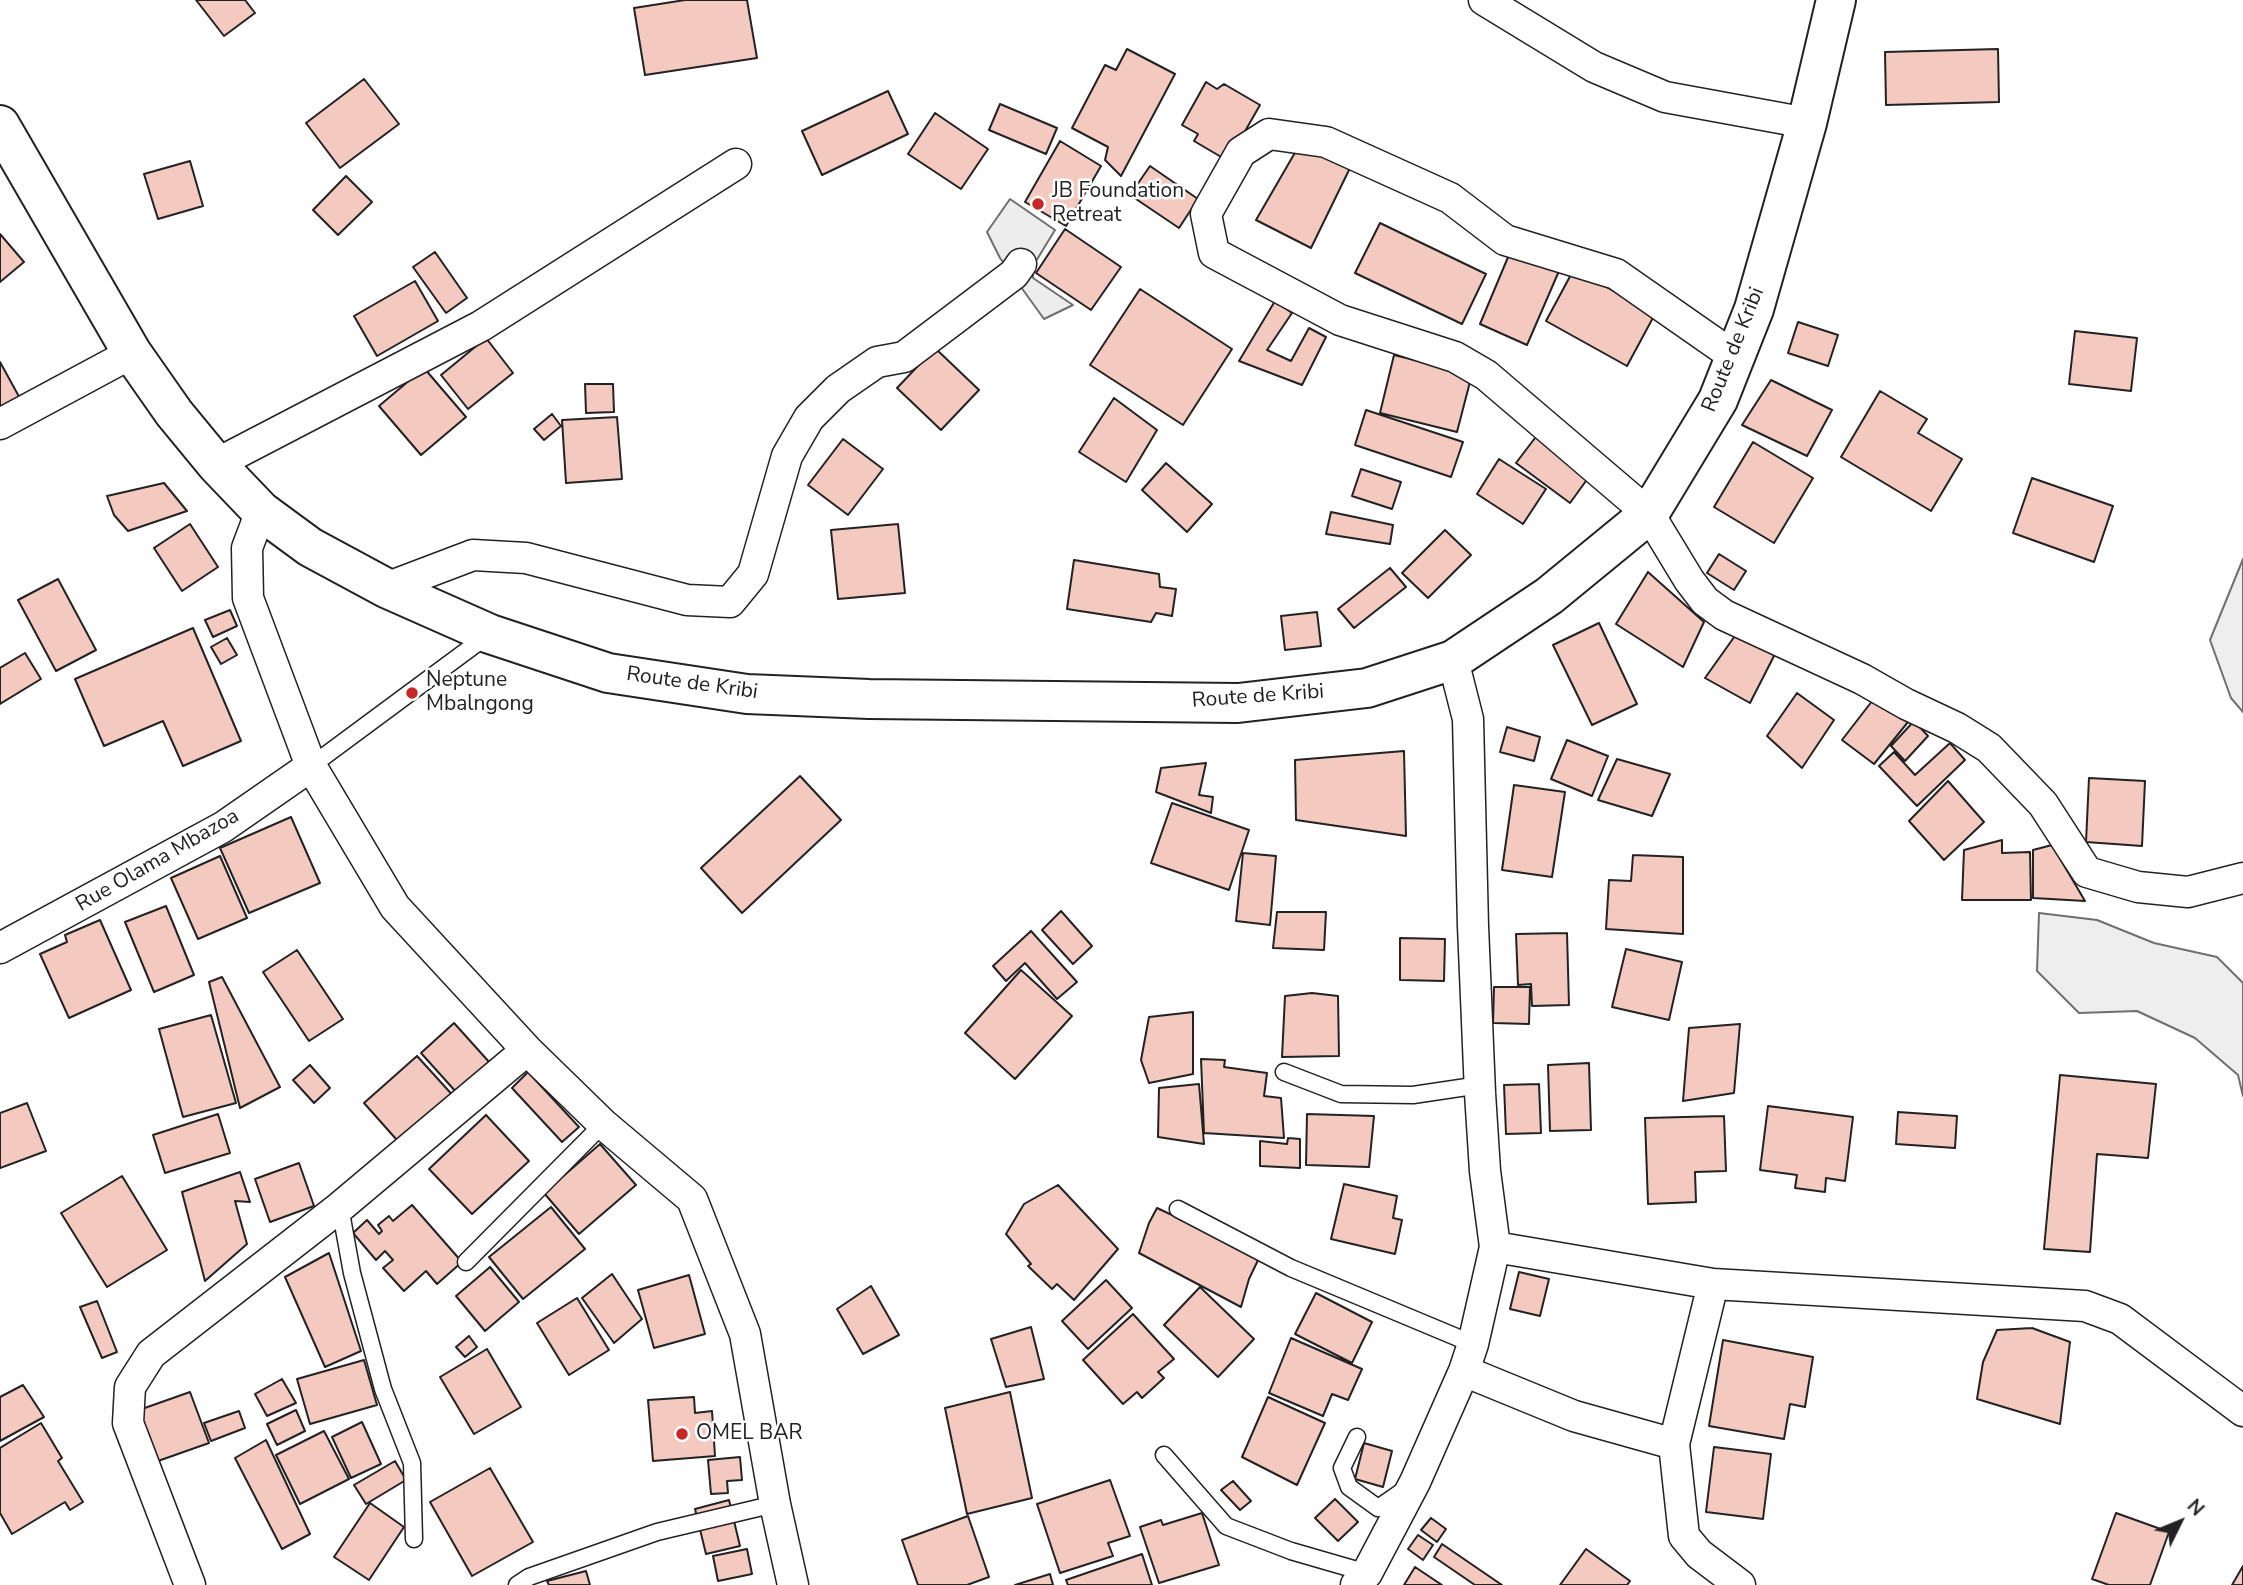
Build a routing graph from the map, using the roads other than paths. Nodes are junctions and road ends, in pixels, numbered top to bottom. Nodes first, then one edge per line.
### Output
1 (1483, 0) edge
2 (1836, 0) edge
3 (1808, 123) junction
4 (0, 125) edge
5 (736, 164) dead end
6 (1021, 264) dead end
7 (132, 353) junction
8 (1735, 357) junction
9 (0, 424) edge
10 (216, 464) junction
11 (261, 511) junction
12 (1649, 514) junction
13 (386, 588) junction
14 (490, 634) junction
15 (1452, 660) junction
16 (311, 766) junction
17 (2243, 877) edge
18 (0, 948) edge
19 (527, 1050) junction
20 (1284, 1072) dead end
21 (1480, 1085) junction
22 (603, 1124) junction
23 (340, 1207) junction
24 (1178, 1209) dead end
25 (1495, 1247) junction
26 (466, 1262) dead end
27 (1713, 1284) junction
28 (1469, 1357) junction
29 (2243, 1411) edge
30 (1357, 1437) dead end
31 (1674, 1444) junction
32 (1164, 1455) dead end
33 (1415, 1482) junction
34 (775, 1504) junction
35 (414, 1539) dead end
36 (1362, 1579) edge
37 (190, 1585) edge
38 (517, 1585) edge
39 (793, 1585) edge
40 (1740, 1585) edge

1 - 3 street
2 - 3 main road, Route de Kribi
3 - 8 main road, Route de Kribi
4 - 7 main road, Route de Kribi
5 - 10 street
6 - 13 street
7 - 9 street
7 - 10 main road, Route de Kribi
8 - 12 main road, Route de Kribi
8 - 12 street
10 - 11 main road, Route de Kribi
11 - 13 main road, Route de Kribi
11 - 16 street
12 - 15 main road, Route de Kribi
12 - 17 street
13 - 14 main road, Route de Kribi
14 - 15 main road, Route de Kribi
14 - 16 lane
15 - 21 street
16 - 18 street, Rue Olama Mbazoa
16 - 19 street
19 - 22 street
19 - 23 street
20 - 21 lane
21 - 25 street
22 - 26 lane
22 - 34 street
23 - 35 lane
23 - 37 street
24 - 28 lane
25 - 27 street
25 - 28 street
27 - 29 street
27 - 31 street
28 - 31 street
28 - 33 street
30 - 33 lane
31 - 40 street
32 - 36 lane
33 - 36 street
34 - 38 lane
34 - 39 street

